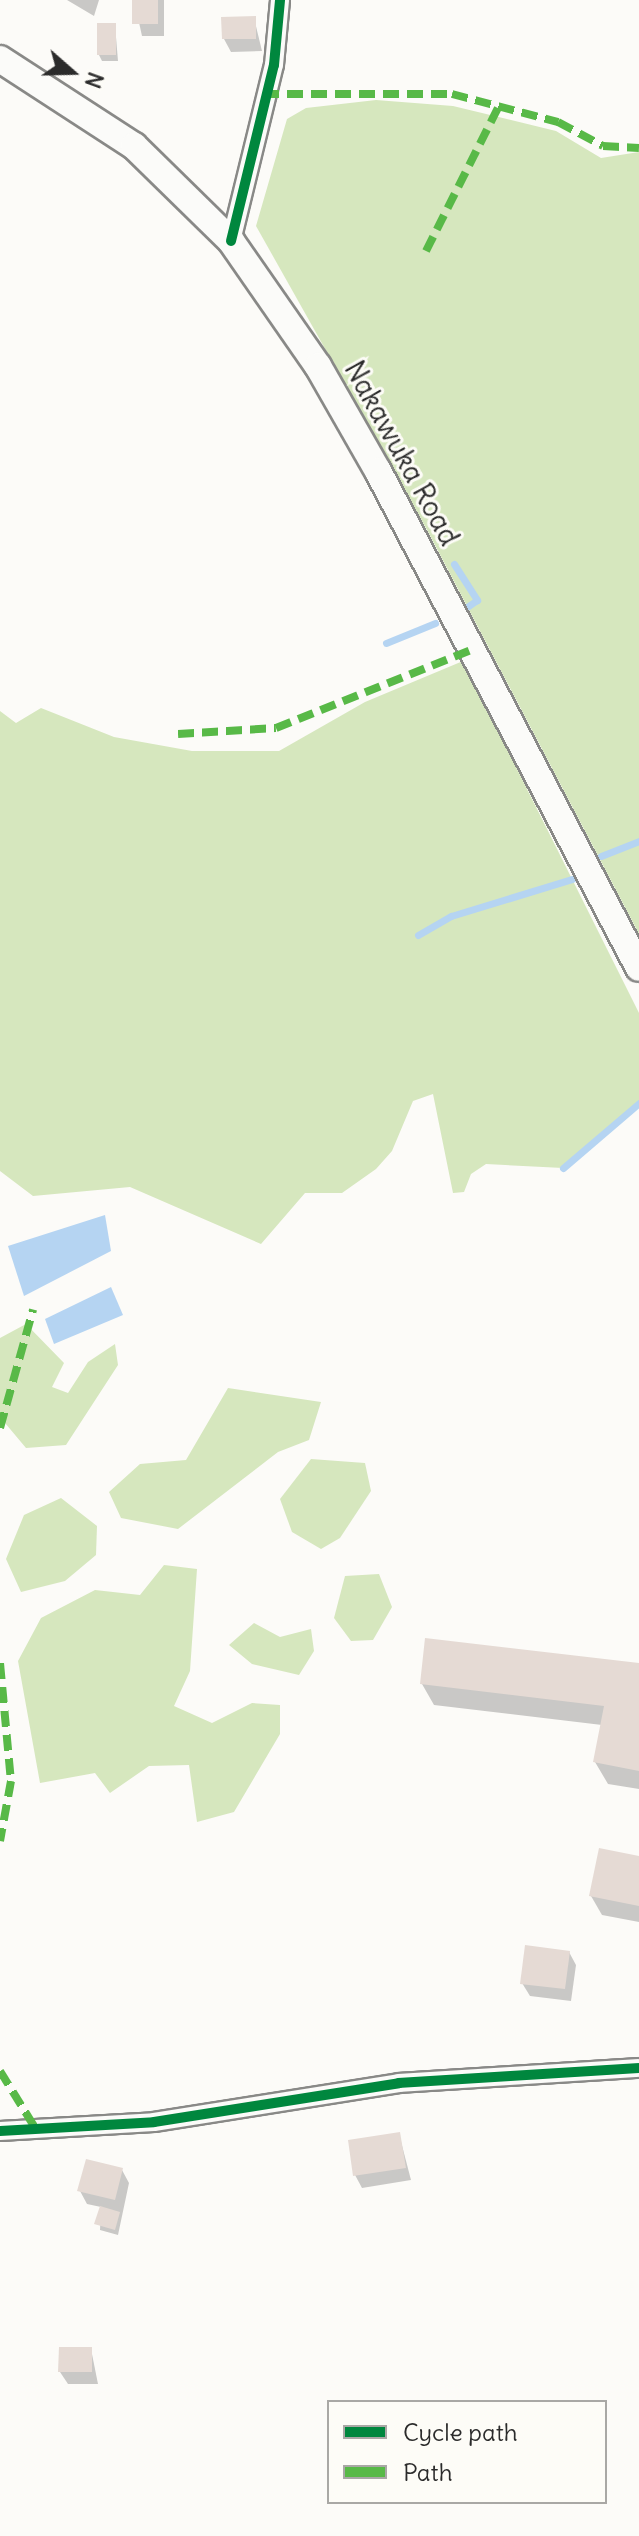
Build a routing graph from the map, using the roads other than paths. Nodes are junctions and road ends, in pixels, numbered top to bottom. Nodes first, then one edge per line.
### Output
1 (280, 0) edge
2 (0, 59) edge
3 (231, 241) junction
4 (639, 968) edge
5 (639, 2068) edge
6 (0, 2131) edge

1 - 3 street
2 - 3 main road, Nakawuka Road
3 - 4 main road, Nakawuka Road
5 - 6 street

